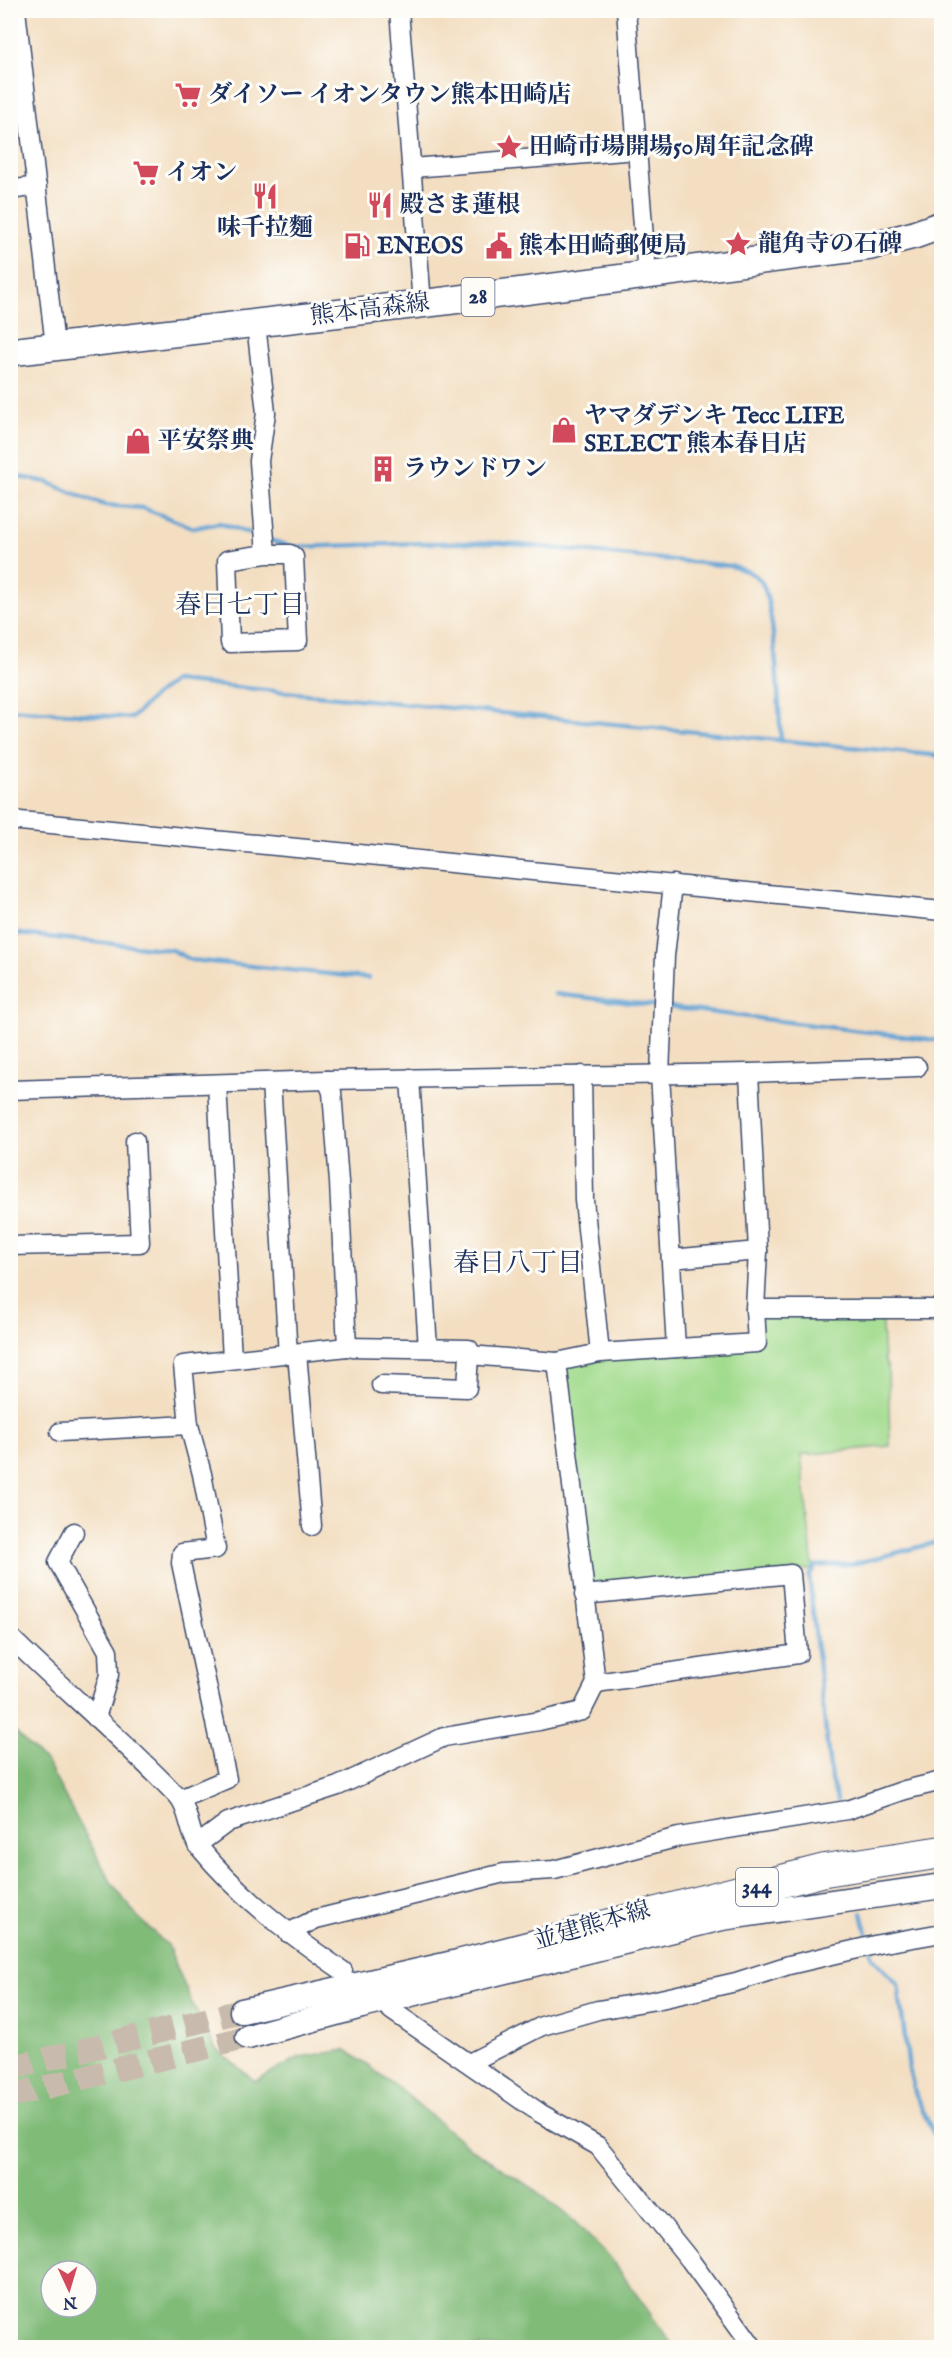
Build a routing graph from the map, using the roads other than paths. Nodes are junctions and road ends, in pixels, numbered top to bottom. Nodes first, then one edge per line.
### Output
1 (16, 10) edge
2 (399, 10) edge
3 (626, 10) edge
4 (637, 150) junction
5 (412, 168) junction
6 (37, 186) junction
7 (10, 190) edge
8 (942, 225) edge
9 (646, 276) junction
10 (422, 304) junction
11 (256, 324) junction
12 (55, 346) junction
13 (10, 352) edge
14 (266, 554) junction
15 (10, 820) edge
16 (673, 884) junction
17 (942, 911) edge
18 (917, 1067) dead end
19 (749, 1073) junction
20 (660, 1074) junction
21 (582, 1075) junction
22 (410, 1078) junction
23 (327, 1080) junction
24 (271, 1082) junction
25 (217, 1084) junction
26 (10, 1090) edge
27 (135, 1141) dead end
28 (10, 1246) edge
29 (758, 1251) junction
30 (671, 1259) junction
31 (942, 1309) edge
32 (755, 1310) junction
33 (347, 1347) junction
34 (428, 1348) junction
35 (676, 1348) junction
36 (600, 1353) junction
37 (292, 1354) junction
38 (469, 1355) junction
39 (232, 1359) junction
40 (557, 1362) junction
41 (381, 1385) dead end
42 (189, 1425) junction
43 (60, 1432) dead end
44 (312, 1526) dead end
45 (74, 1532) dead end
46 (584, 1595) junction
47 (10, 1637) edge
48 (596, 1683) junction
49 (96, 1718) junction
50 (942, 1781) edge
51 (180, 1799) junction
52 (942, 1837) edge
53 (197, 1845) junction
54 (942, 1852) edge
55 (942, 1866) edge
56 (942, 1886) edge
57 (722, 1918) junction
58 (288, 1933) junction
59 (575, 1934) junction
60 (942, 1934) edge
61 (343, 1971) dead end
62 (391, 2010) dead end
63 (242, 2011) tunnel mouth
64 (248, 2037) tunnel mouth
65 (469, 2063) junction
66 (754, 2348) edge

1 - 6 street
2 - 5 street
3 - 4 street
4 - 5 street
4 - 9 street
5 - 10 street
6 - 7 street
6 - 12 street
8 - 9 main road, 熊本高森線 / 28
9 - 10 main road, 熊本高森線 / 28
10 - 11 main road, 熊本高森線 / 28
11 - 12 main road, 熊本高森線 / 28
11 - 14 street
12 - 13 main road, 熊本高森線 / 28
14 - 14 street
15 - 16 street
16 - 17 street
16 - 20 street
18 - 19 street
19 - 20 street
19 - 29 street
20 - 21 street
20 - 30 street
21 - 22 street
21 - 36 street
22 - 23 street
22 - 34 street
23 - 24 street
23 - 33 street
24 - 25 street
24 - 37 street
25 - 26 street
25 - 39 street
27 - 28 street
29 - 30 street
29 - 32 street
30 - 35 street
31 - 32 street
32 - 35 street
33 - 34 street
33 - 37 street
34 - 38 street
35 - 36 street
36 - 40 street
37 - 39 street
37 - 44 street
38 - 40 street
38 - 41 street
39 - 42 street
40 - 46 street
42 - 43 street
42 - 51 street
45 - 49 street
46 - 48 street
46 - 48 street
47 - 49 street
48 - 53 street
49 - 51 street
50 - 58 street
51 - 53 street
52 - 59 main road, 並建熊本線
53 - 58 street
54 - 59 highway, 344
55 - 57 highway, 344
56 - 57 main road, 並建熊本線
57 - 64 main road, 並建熊本線
58 - 61 street
59 - 63 main road, 並建熊本線
60 - 65 street
62 - 65 street
65 - 66 street

